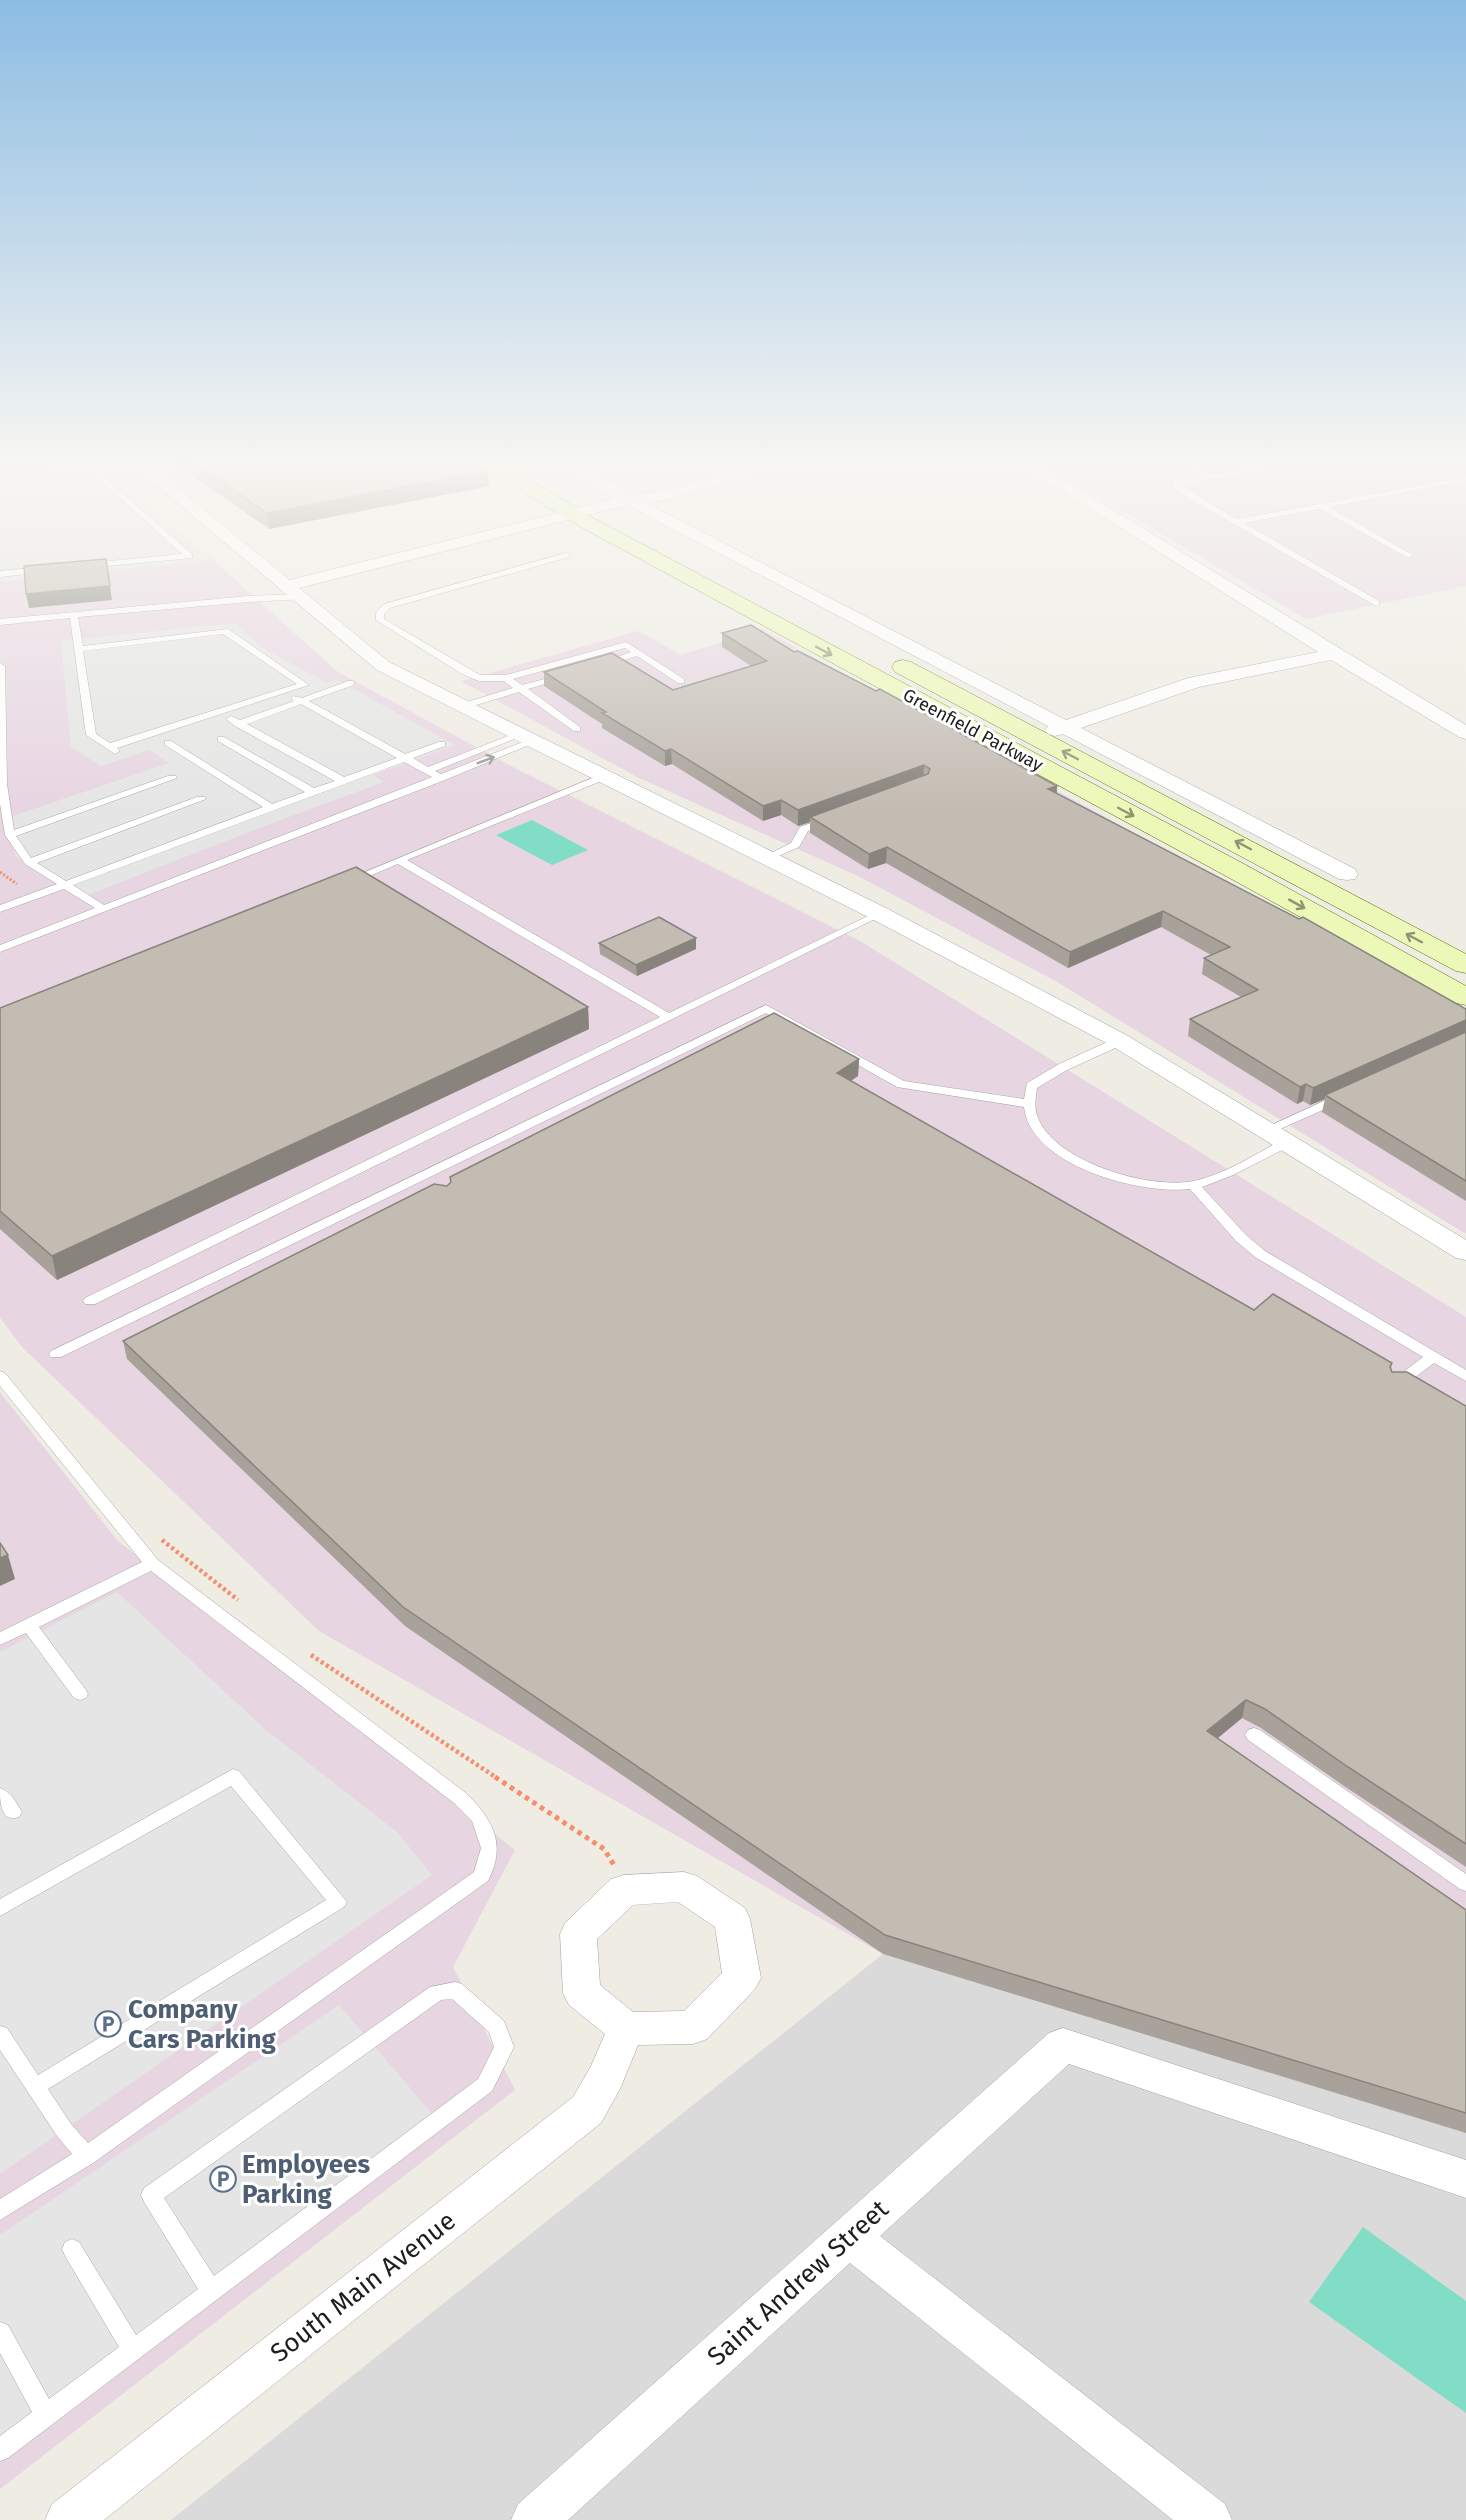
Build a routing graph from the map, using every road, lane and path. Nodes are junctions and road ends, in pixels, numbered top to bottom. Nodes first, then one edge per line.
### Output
1 (274, 577) edge
2 (353, 577) edge
3 (490, 577) edge
4 (723, 577) edge
5 (733, 577) edge
6 (748, 577) edge
7 (1209, 577) edge
8 (1330, 577) edge
9 (293, 592) junction
10 (249, 599) junction
11 (1376, 603) dead end
12 (74, 617) junction
13 (0, 622) edge
14 (79, 649) junction
15 (638, 653) junction
16 (1334, 654) junction
17 (0, 666) edge
18 (594, 666) edge
19 (572, 672) edge
20 (506, 678) junction
21 (681, 681) dead end
22 (351, 683) dead end
23 (517, 689) junction
24 (299, 699) junction
25 (463, 706) junction
26 (1065, 726) junction
27 (577, 729) dead end
28 (1466, 733) edge
29 (1035, 736) junction
30 (525, 738) junction
31 (221, 739) dead end
32 (168, 743) dead end
33 (442, 744) dead end
34 (406, 758) junction
35 (428, 770) junction
36 (602, 777) junction
37 (172, 778) dead end
38 (441, 778) junction
39 (343, 781) junction
40 (1, 784) edge
41 (313, 792) junction
42 (201, 799) dead end
43 (271, 808) junction
44 (3, 816) edge
45 (836, 817) edge
46 (10, 835) junction
47 (766, 858) junction
48 (399, 860) junction
49 (29, 862) junction
50 (1347, 874) dead end
51 (345, 883) edge
52 (65, 885) junction
53 (102, 908) junction
54 (0, 909) edge
55 (880, 914) junction
56 (0, 949) edge
57 (1466, 965) edge
58 (1466, 997) edge
59 (668, 1017) junction
60 (1120, 1041) junction
61 (1351, 1093) edge
62 (1029, 1104) junction
63 (1267, 1130) junction
64 (1286, 1143) junction
65 (1193, 1185) junction
66 (1466, 1252) edge
67 (90, 1301) dead end
68 (56, 1354) dead end
69 (1434, 1356) junction
70 (0, 1376) edge
71 (1466, 1376) edge
72 (1395, 1386) edge
73 (152, 1532) dead end
74 (152, 1564) junction
75 (246, 1606) dead end
76 (29, 1625) junction
77 (0, 1639) edge
78 (303, 1650) dead end
79 (80, 1694) dead end
80 (1254, 1735) dead end
81 (0, 1795) edge
82 (13, 1812) dead end
83 (1466, 1884) edge
84 (624, 1890) junction
85 (0, 1908) edge
86 (626, 2029) junction
87 (0, 2034) edge
88 (35, 2087) junction
89 (86, 2156) junction
90 (1466, 2180) edge
91 (0, 2210) edge
92 (849, 2237) junction
93 (72, 2249) dead end
94 (211, 2291) junction
95 (0, 2332) edge
96 (133, 2350) junction
97 (46, 2415) junction
98 (0, 2450) edge
99 (549, 2516) edge
100 (68, 2520) edge
101 (1209, 2520) edge

1 - 9 street
2 - 9 street
3 - 20 lane
4 -> 58 main road, Greenfield Parkway
5 - 29 main road, Greenfield Parkway
6 - 26 street
7 - 16 street
8 - 11 lane
9 - 10 lane
9 - 10 lane
9 - 25 street
10 - 12 lane
12 - 13 lane
12 - 14 lane
14 - 14 lane
15 - 18 lane
15 - 20 lane
15 - 21 lane
16 - 26 street
16 - 28 street
17 - 40 lane
19 - 23 lane
20 - 23 lane
22 - 24 lane
23 - 25 lane
23 - 27 lane
24 - 34 lane
24 - 39 lane
25 - 30 street
26 - 29 street
26 - 50 street
57 -> 29 main road, Greenfield Parkway
30 - 35 lane
30 - 36 street
38 -> 30 lane
31 - 41 lane
32 - 43 lane
33 - 34 lane
34 - 35 lane
34 - 39 lane
35 - 38 lane
36 - 47 street
36 - 48 lane
37 - 46 lane
38 - 53 lane
39 - 41 lane
40 - 44 lane
41 - 43 lane
42 - 49 lane
43 - 52 lane
44 - 46 lane
45 - 47 lane
46 - 49 lane
47 - 55 street
48 - 51 lane
48 - 59 lane
49 - 52 lane
52 - 53 lane
52 - 54 lane
53 - 56 lane
55 - 59 lane
55 - 60 street
59 - 67 lane
60 - 62 lane
60 - 63 street
61 - 63 lane
62 - 65 lane
62 - 68 lane
63 - 64 street
64 - 65 lane
64 - 66 street
65 - 69 lane
69 - 71 lane
69 - 72 lane
70 - 74 lane
73 - 75 path
74 - 76 lane
74 - 89 lane
76 - 77 lane
76 - 79 lane
78 - 84 path
80 - 83 lane
81 - 82 lane
84 - 86 street
84 - 86 street
85 - 88 lane
86 - 100 street, South Main Avenue
87 - 88 lane
88 - 89 lane
89 - 91 lane
90 - 92 street, Saint Andrew Street
92 - 99 street, Saint Andrew Street
92 - 101 street
93 - 96 lane
94 - 94 lane
94 - 96 lane
95 - 97 lane
96 - 97 lane
97 - 98 lane

